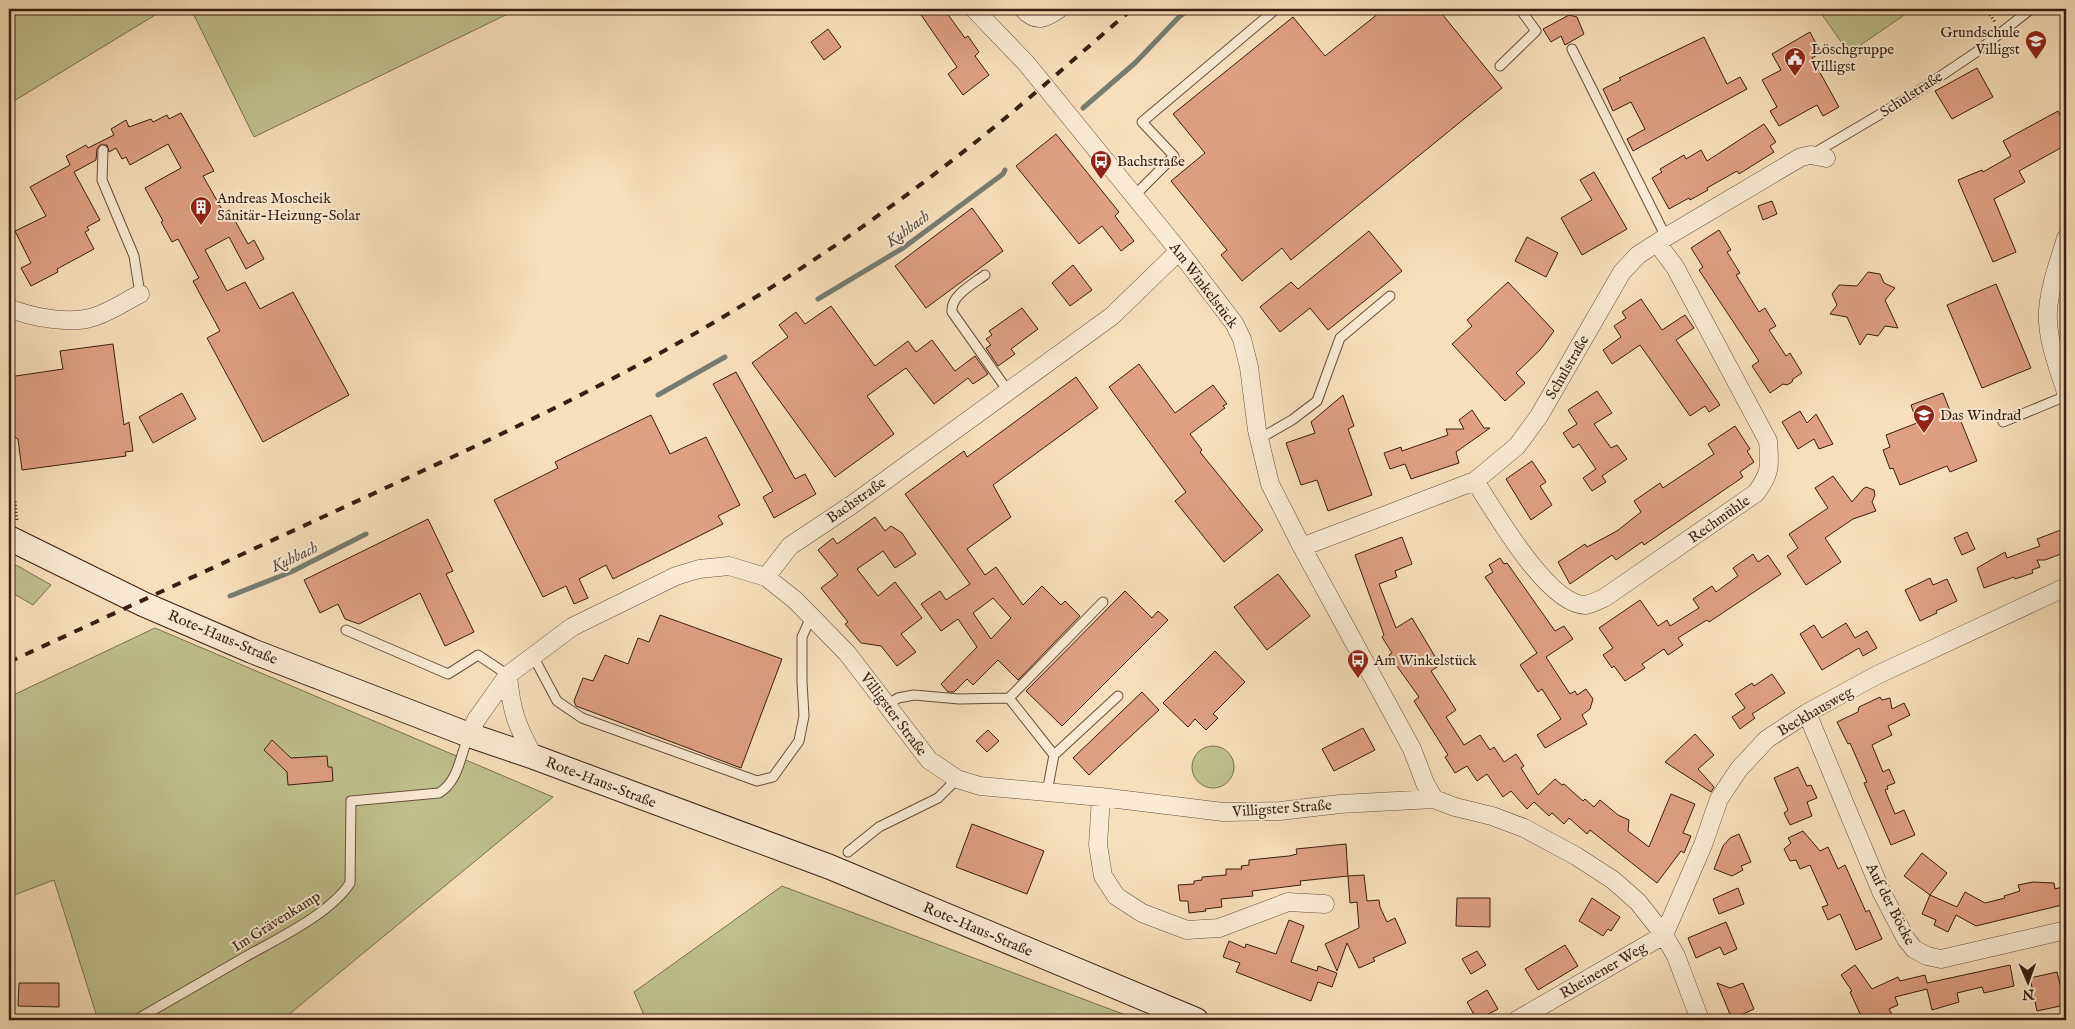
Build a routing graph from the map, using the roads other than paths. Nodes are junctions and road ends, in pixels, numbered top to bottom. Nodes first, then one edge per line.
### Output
1 (974, 9) edge
2 (1023, 9) edge
3 (1059, 9) edge
4 (1276, 9) edge
5 (1520, 9) edge
6 (2031, 9) edge
7 (1572, 49) dead end
8 (1500, 66) dead end
9 (103, 150) dead end
10 (1818, 157) joint
11 (1134, 196) junction
12 (2066, 238) edge
13 (1661, 240) junction
14 (1179, 251) junction
15 (985, 275) dead end
16 (140, 294) joint
17 (1390, 296) dead end
18 (9, 308) edge
19 (1008, 391) junction
20 (2066, 394) edge
21 (2003, 422) dead end
22 (1259, 440) junction
23 (1475, 481) junction
24 (10, 539) edge
25 (1302, 547) junction
26 (766, 577) junction
27 (2066, 587) edge
28 (1103, 602) dead end
29 (811, 618) junction
30 (346, 630) dead end
31 (533, 656) junction
32 (508, 675) junction
33 (1118, 696) dead end
34 (1009, 698) junction
35 (888, 705) junction
36 (1807, 713) junction
37 (469, 735) junction
38 (1054, 755) junction
39 (534, 757) junction
40 (957, 779) junction
41 (1047, 792) junction
42 (1101, 797) junction
43 (1434, 799) junction
44 (848, 852) dead end
45 (1325, 904) dead end
46 (2066, 930) edge
47 (1664, 935) junction
48 (136, 1020) edge
49 (1196, 1020) edge
50 (1517, 1020) edge
51 (1700, 1020) edge

1 - 11 street, Am Winkelstück
2 - 3 street
4 - 11 lane
5 - 8 lane
6 - 10 lane, Schulstraße
7 - 13 lane
9 - 16 lane
10 - 13 street, Schulstraße
11 - 14 street, Am Winkelstück
12 - 20 street
13 - 23 street, Schulstraße
13 - 23 street, Rechmühle
14 - 19 street, Bachstraße
14 - 22 street, Am Winkelstück
15 - 19 lane
16 - 18 street
17 - 22 lane
19 - 26 street, Bachstraße
20 - 21 lane
22 - 25 street, Am Winkelstück
23 - 25 street, Schulstraße
24 - 37 main road, Rote-Haus-Straße
25 - 43 street, Am Winkelstück
26 - 29 street, Villigster Straße
26 - 31 street
27 - 36 street, Beckhausweg
28 - 34 lane
29 - 31 lane
29 - 35 street, Villigster Straße
30 - 32 lane
31 - 32 street
32 - 37 street
32 - 39 street
33 - 38 lane
34 - 35 lane
34 - 38 lane
35 - 40 street, Villigster Straße
36 - 46 street, Auf der Böcke
36 - 47 street, Beckhausweg
37 - 39 main road, Rote-Haus-Straße
37 - 48 lane, Im Grävenkamp
38 - 41 lane
39 - 49 main road, Rote-Haus-Straße
40 - 41 street, Villigster Straße
40 - 44 lane
41 - 42 street, Villigster Straße
42 - 43 street, Villigster Straße
42 - 45 street
43 - 47 street, Villigster Straße
47 - 50 street, Rheinener Weg
47 - 51 street, Villigster Straße

